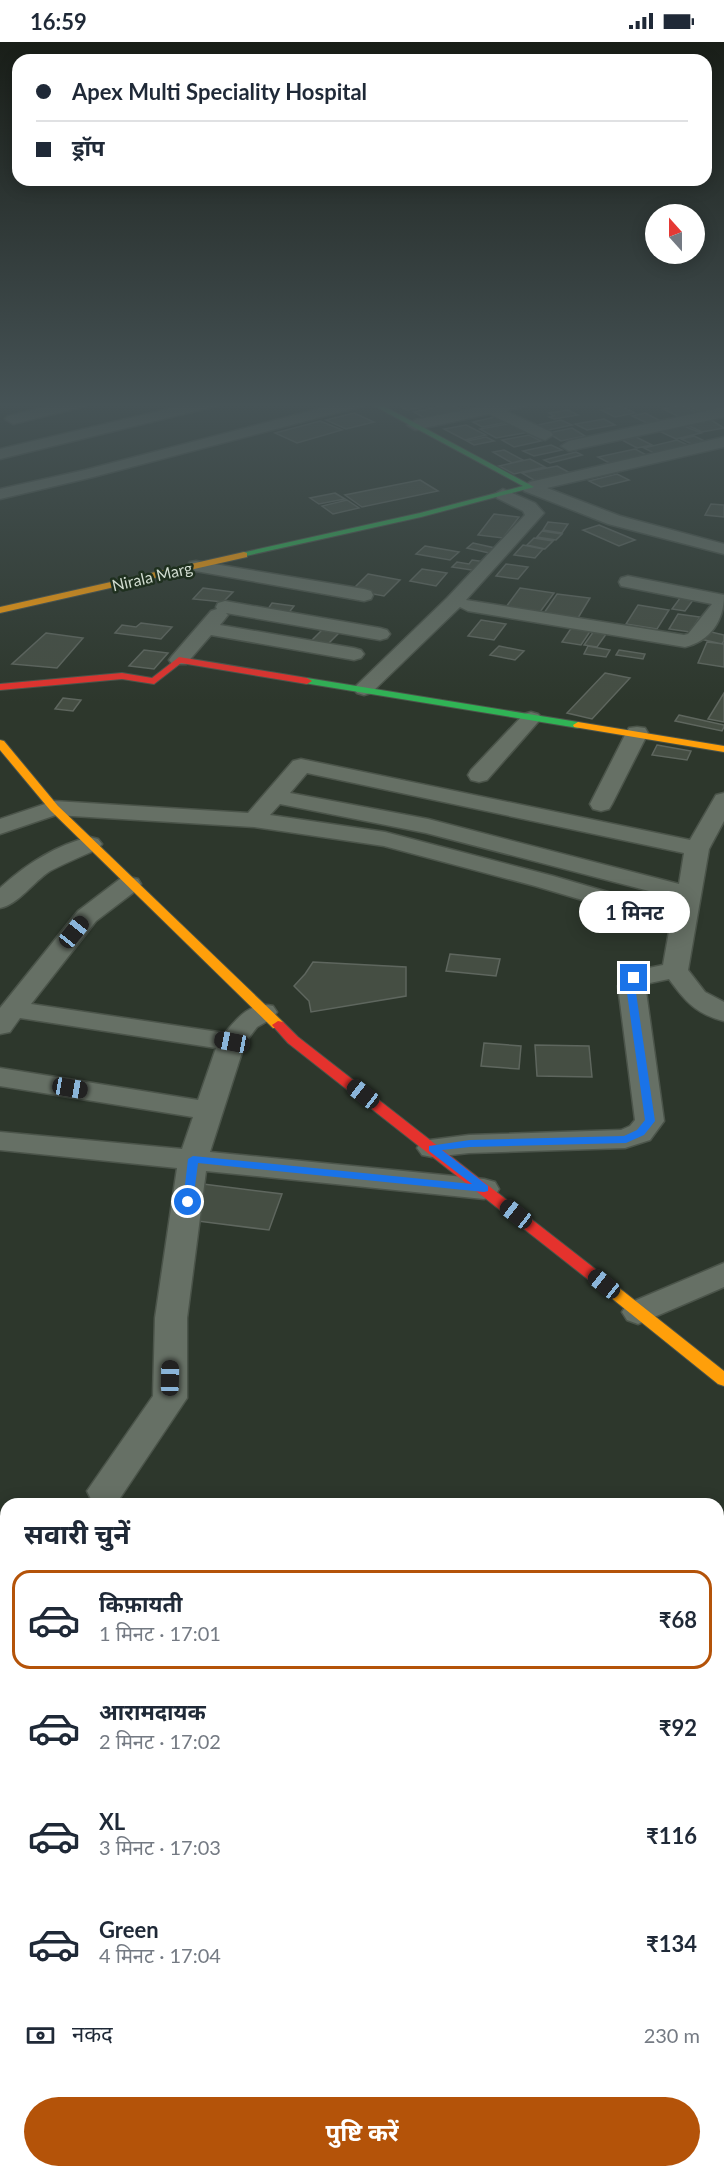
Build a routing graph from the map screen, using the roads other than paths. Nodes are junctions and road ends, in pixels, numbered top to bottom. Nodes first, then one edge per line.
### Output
1 (466, 503) edge
2 (520, 503) edge
3 (571, 503) edge
4 (724, 549) edge
5 (196, 566) junction
6 (253, 575) junction
7 (628, 582) dead end
8 (364, 595) dead end
9 (724, 601) edge
10 (468, 605) dead end
11 (225, 607) junction
12 (0, 610) edge
13 (206, 628) junction
14 (380, 634) dead end
15 (354, 654) dead end
16 (179, 660) junction
17 (0, 687) edge
18 (364, 689) junction
19 (531, 718) junction
20 (638, 733) junction
21 (0, 743) edge
22 (724, 749) edge
23 (479, 775) dead end
24 (273, 796) junction
25 (724, 800) edge
26 (601, 804) dead end
27 (54, 808) junction
28 (254, 820) junction
29 (0, 827) edge
30 (90, 844) junction
31 (697, 849) junction
32 (129, 884) junction
33 (688, 894) junction
34 (0, 901) edge
35 (683, 922) junction
36 (675, 970) junction
37 (264, 1012) junction
38 (724, 1013) edge
39 (7, 1017) edge
40 (232, 1042) junction
41 (0, 1077) edge
42 (209, 1111) junction
43 (0, 1141) edge
44 (432, 1148) junction
45 (193, 1159) junction
46 (484, 1189) junction
47 (724, 1274) edge
48 (638, 1312) junction
49 (724, 1380) edge
50 (105, 1491) dead end

1 - 5 street, Nirala Marg
2 - 18 street
3 - 4 street
5 - 6 street
5 - 12 street, Nirala Marg
6 - 8 street
6 - 11 street
7 - 9 street
9 - 10 street
11 - 13 street
11 - 14 street
13 - 15 street
13 - 16 street
16 - 17 street
16 - 18 street
18 - 19 street
19 - 20 street
19 - 23 street
20 - 22 street
20 - 26 street
21 - 27 street
24 - 28 street
24 - 31 street
24 - 33 street
25 - 31 street
27 - 28 street
27 - 29 street
27 - 30 street
28 - 35 street
30 - 32 street
30 - 34 street
31 - 33 street
32 - 37 street
32 - 39 street
33 - 35 street
35 - 36 street
36 - 38 street
36 - 44 street
37 - 40 street
37 - 44 street
39 - 40 street
40 - 42 street
41 - 42 street
42 - 45 street
43 - 45 street
44 - 46 street
45 - 46 street
45 - 50 street
46 - 48 street
47 - 48 street
48 - 49 street

